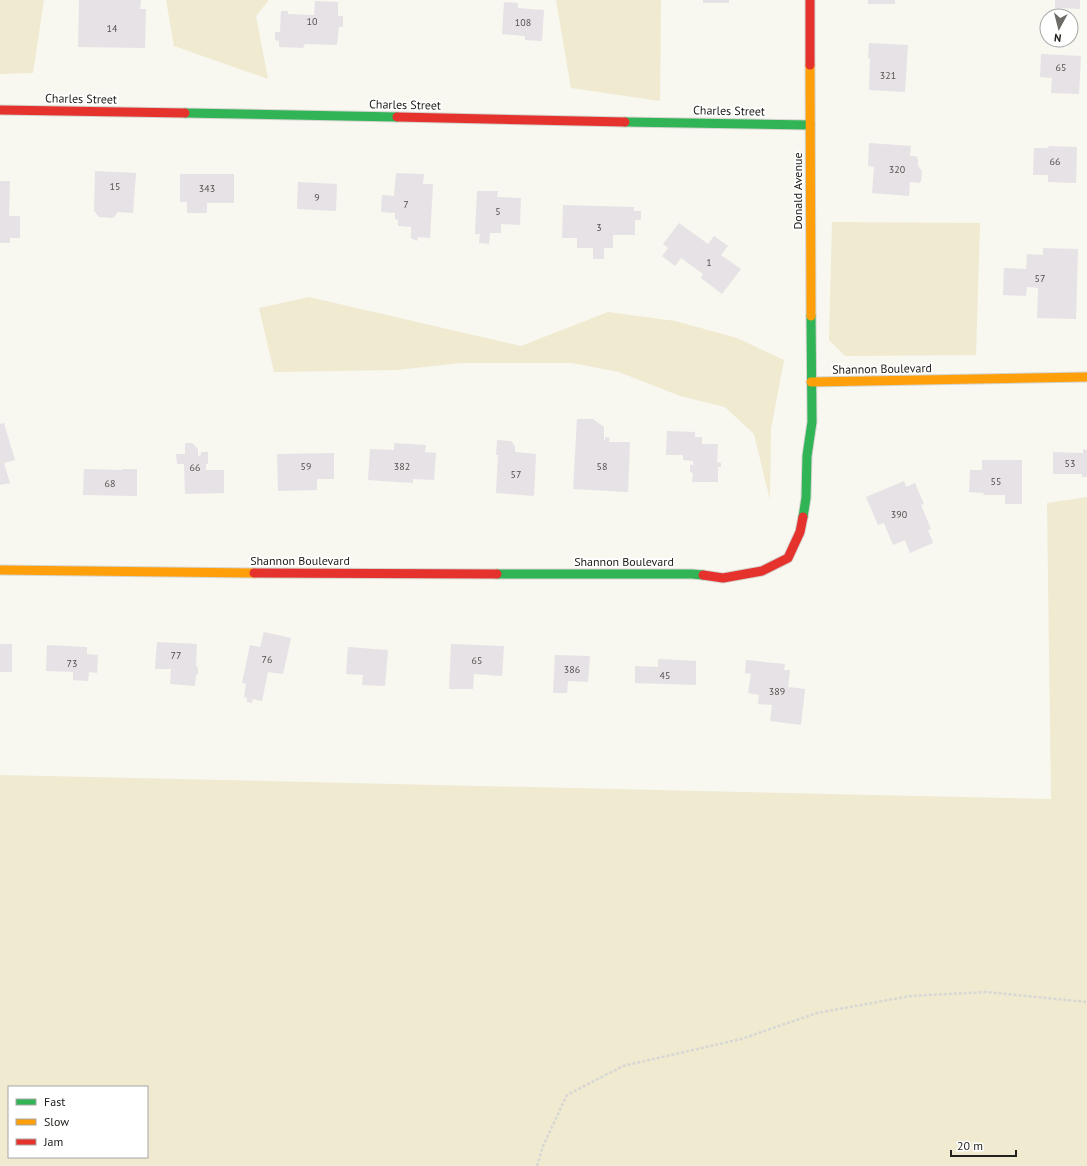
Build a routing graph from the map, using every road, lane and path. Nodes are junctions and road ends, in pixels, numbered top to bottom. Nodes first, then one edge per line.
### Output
1 (810, 0) edge
2 (0, 110) edge
3 (810, 125) junction
4 (1087, 377) edge
5 (810, 382) junction
6 (0, 570) edge
7 (1087, 1002) edge
8 (537, 1166) edge

1 - 3 street, Donald Avenue
2 - 3 street, Charles Street
3 - 5 street, Donald Avenue
4 - 5 street, Shannon Boulevard
5 - 6 street, Shannon Boulevard
7 - 8 path

